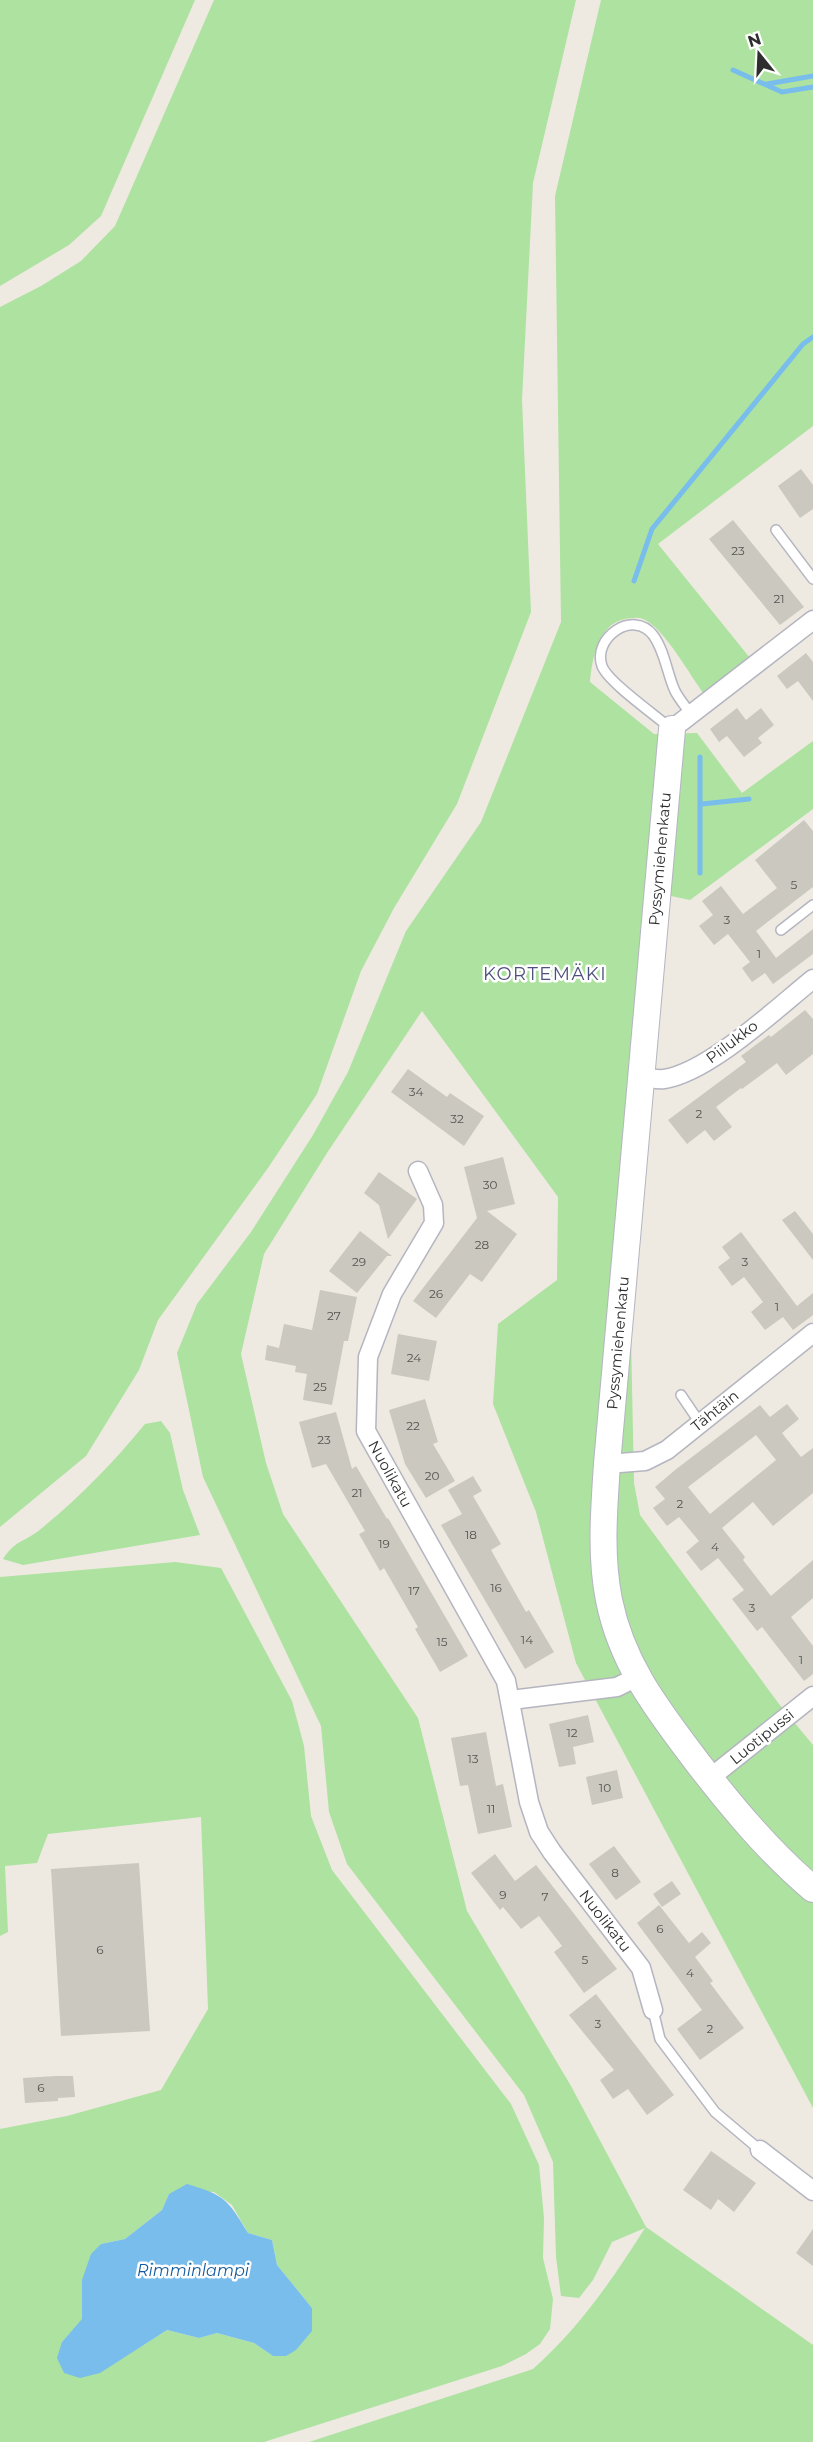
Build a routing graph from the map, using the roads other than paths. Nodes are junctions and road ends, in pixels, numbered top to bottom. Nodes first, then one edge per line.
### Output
1 (776, 530) dead end
2 (813, 579) edge
3 (813, 620) edge
4 (682, 722) junction
5 (813, 905) edge
6 (781, 930) dead end
7 (813, 979) edge
8 (640, 1077) junction
9 (418, 1171) dead end
10 (813, 1334) edge
11 (681, 1395) dead end
12 (700, 1424) junction
13 (607, 1464) junction
14 (637, 1677) junction
15 (813, 1696) edge
16 (511, 1700) junction
17 (710, 1778) junction
18 (813, 1889) edge
19 (653, 2010) joint
20 (760, 2150) joint
21 (813, 2190) edge

1 - 2 lane
3 - 4 street
4 - 4 lane
4 - 8 street, Pyssymiehenkatu
5 - 6 lane
7 - 8 street, Piilukko
8 - 13 street, Pyssymiehenkatu
9 - 16 street, Nuolikatu
10 - 12 street, Tähtäin
11 - 12 lane
12 - 13 street, Tähtäin
13 - 14 street, Pyssymiehenkatu
14 - 16 street
14 - 17 street, Pyssymiehenkatu
15 - 17 street, Luotipussi
16 - 19 street, Nuolikatu
17 - 18 street, Pyssymiehenkatu
19 - 20 lane
20 - 21 street

